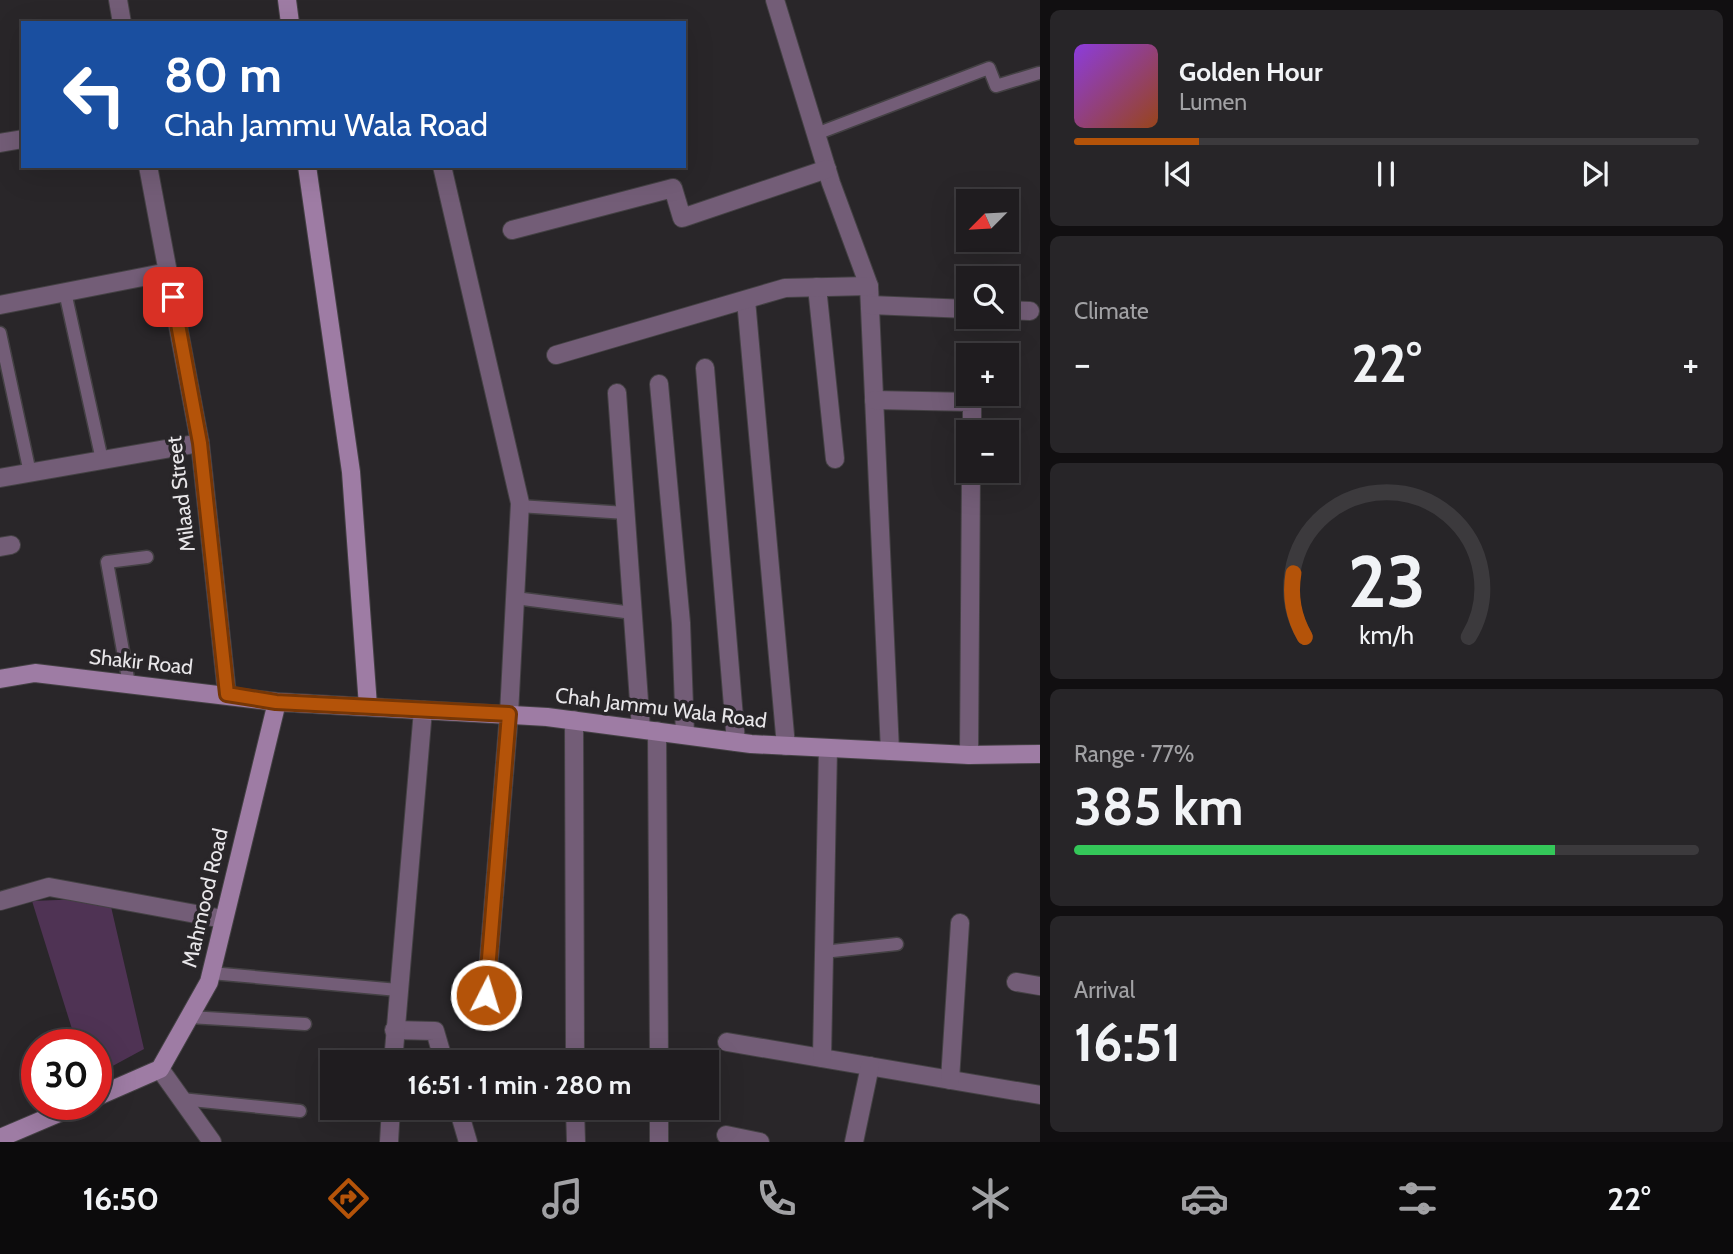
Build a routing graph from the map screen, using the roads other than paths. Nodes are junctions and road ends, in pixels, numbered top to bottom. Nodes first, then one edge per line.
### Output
1 (118, 0) edge
2 (287, 0) edge
3 (775, 0) edge
4 (122, 21) edge
5 (290, 21) edge
6 (1039, 73) edge
7 (816, 134) junction
8 (21, 139) edge
9 (0, 144) edge
10 (148, 168) edge
11 (307, 168) edge
12 (442, 168) edge
13 (827, 169) junction
14 (512, 230) dead end
15 (168, 272) junction
16 (869, 286) junction
17 (817, 287) junction
18 (65, 292) junction
19 (746, 300) junction
20 (0, 305) edge
21 (870, 305) junction
22 (956, 309) edge
23 (1019, 311) edge
24 (1030, 311) dead end
25 (0, 333) edge
26 (556, 355) dead end
27 (705, 368) dead end
28 (659, 384) dead end
29 (617, 393) dead end
30 (874, 400) junction
31 (972, 420) edge
32 (200, 443) junction
33 (835, 459) dead end
34 (102, 460) junction
35 (30, 473) junction
36 (0, 478) edge
37 (971, 483) edge
38 (519, 506) junction
39 (626, 513) junction
40 (147, 557) dead end
41 (514, 598) junction
42 (633, 613) junction
43 (0, 679) edge
44 (129, 684) junction
45 (227, 694) junction
46 (276, 702) junction
47 (368, 706) junction
48 (422, 710) junction
49 (509, 714) junction
50 (574, 720) junction
51 (649, 730) junction
52 (685, 735) junction
53 (736, 742) junction
54 (786, 746) junction
55 (828, 748) junction
56 (890, 751) junction
57 (1040, 754) edge
58 (969, 755) junction
59 (0, 901) edge
60 (223, 919) junction
61 (960, 923) dead end
62 (897, 944) dead end
63 (823, 952) junction
64 (211, 973) junction
65 (1016, 982) dead end
66 (1040, 986) edge
67 (398, 989) junction
68 (486, 995) dead end
69 (189, 1017) junction
70 (306, 1024) dead end
71 (394, 1030) junction
72 (727, 1042) dead end
73 (393, 1050) edge
74 (441, 1050) edge
75 (575, 1050) edge
76 (659, 1050) edge
77 (822, 1058) junction
78 (870, 1066) junction
79 (160, 1069) junction
80 (950, 1080) junction
81 (112, 1090) edge
82 (1040, 1095) edge
83 (181, 1099) junction
84 (300, 1111) dead end
85 (42, 1120) edge
86 (390, 1120) edge
87 (462, 1120) edge
88 (575, 1120) edge
89 (659, 1120) edge
90 (726, 1135) dead end
91 (1, 1137) edge
92 (212, 1142) edge
93 (389, 1142) edge
94 (468, 1142) edge
95 (576, 1142) edge
96 (659, 1142) edge
97 (760, 1142) edge
98 (854, 1142) edge

1 - 4 street
2 - 5 street
3 - 7 street
6 - 7 lane
7 - 13 street
8 - 9 street
10 - 15 street, Milaad Street
11 - 47 street
12 - 38 street
13 - 14 street
13 - 16 street
15 - 18 street
15 - 32 street, Milaad Street
16 - 17 street
16 - 21 street
17 - 19 street
17 - 33 street
18 - 20 street
18 - 34 lane
19 - 26 street
19 - 54 street
21 - 22 street
21 - 30 street
23 - 24 street
25 - 35 lane
27 - 53 street
28 - 52 street
29 - 39 street
30 - 31 street
30 - 56 street
32 - 34 street
32 - 45 street, Milaad Street
34 - 35 street
35 - 36 street
37 - 58 street
38 - 39 lane
38 - 41 street
39 - 42 street
40 - 44 lane
41 - 42 lane
41 - 49 street
42 - 51 street
43 - 44 street, Shakir Road
44 - 45 street, Shakir Road
45 - 46 street, Shakir Road
46 - 47 street, Chah Jammu Wala Road
46 - 60 street, Mahmood Road
47 - 48 street, Chah Jammu Wala Road
48 - 49 street, Chah Jammu Wala Road
48 - 67 street
49 - 50 street, Chah Jammu Wala Road
49 - 68 street
50 - 51 street, Chah Jammu Wala Road
50 - 75 street
51 - 52 street, Chah Jammu Wala Road
51 - 76 street
52 - 53 street, Chah Jammu Wala Road
53 - 54 street, Chah Jammu Wala Road
54 - 55 street, Chah Jammu Wala Road
55 - 56 street, Chah Jammu Wala Road
55 - 63 street
56 - 58 street, Chah Jammu Wala Road
57 - 58 street, Chah Jammu Wala Road
59 - 60 street
60 - 64 street, Mahmood Road
61 - 80 street
62 - 63 lane
63 - 77 street
64 - 67 lane
64 - 69 street, Mahmood Road
65 - 66 street
67 - 71 street
69 - 70 lane
69 - 79 street, Mahmood Road
71 - 73 street
71 - 74 street
72 - 77 street
77 - 78 street
78 - 80 street
78 - 98 street
79 - 81 street
79 - 83 street
80 - 82 street
83 - 84 lane
83 - 92 street
85 - 91 street
86 - 93 street
87 - 94 street
88 - 95 street
89 - 96 street
90 - 97 street

